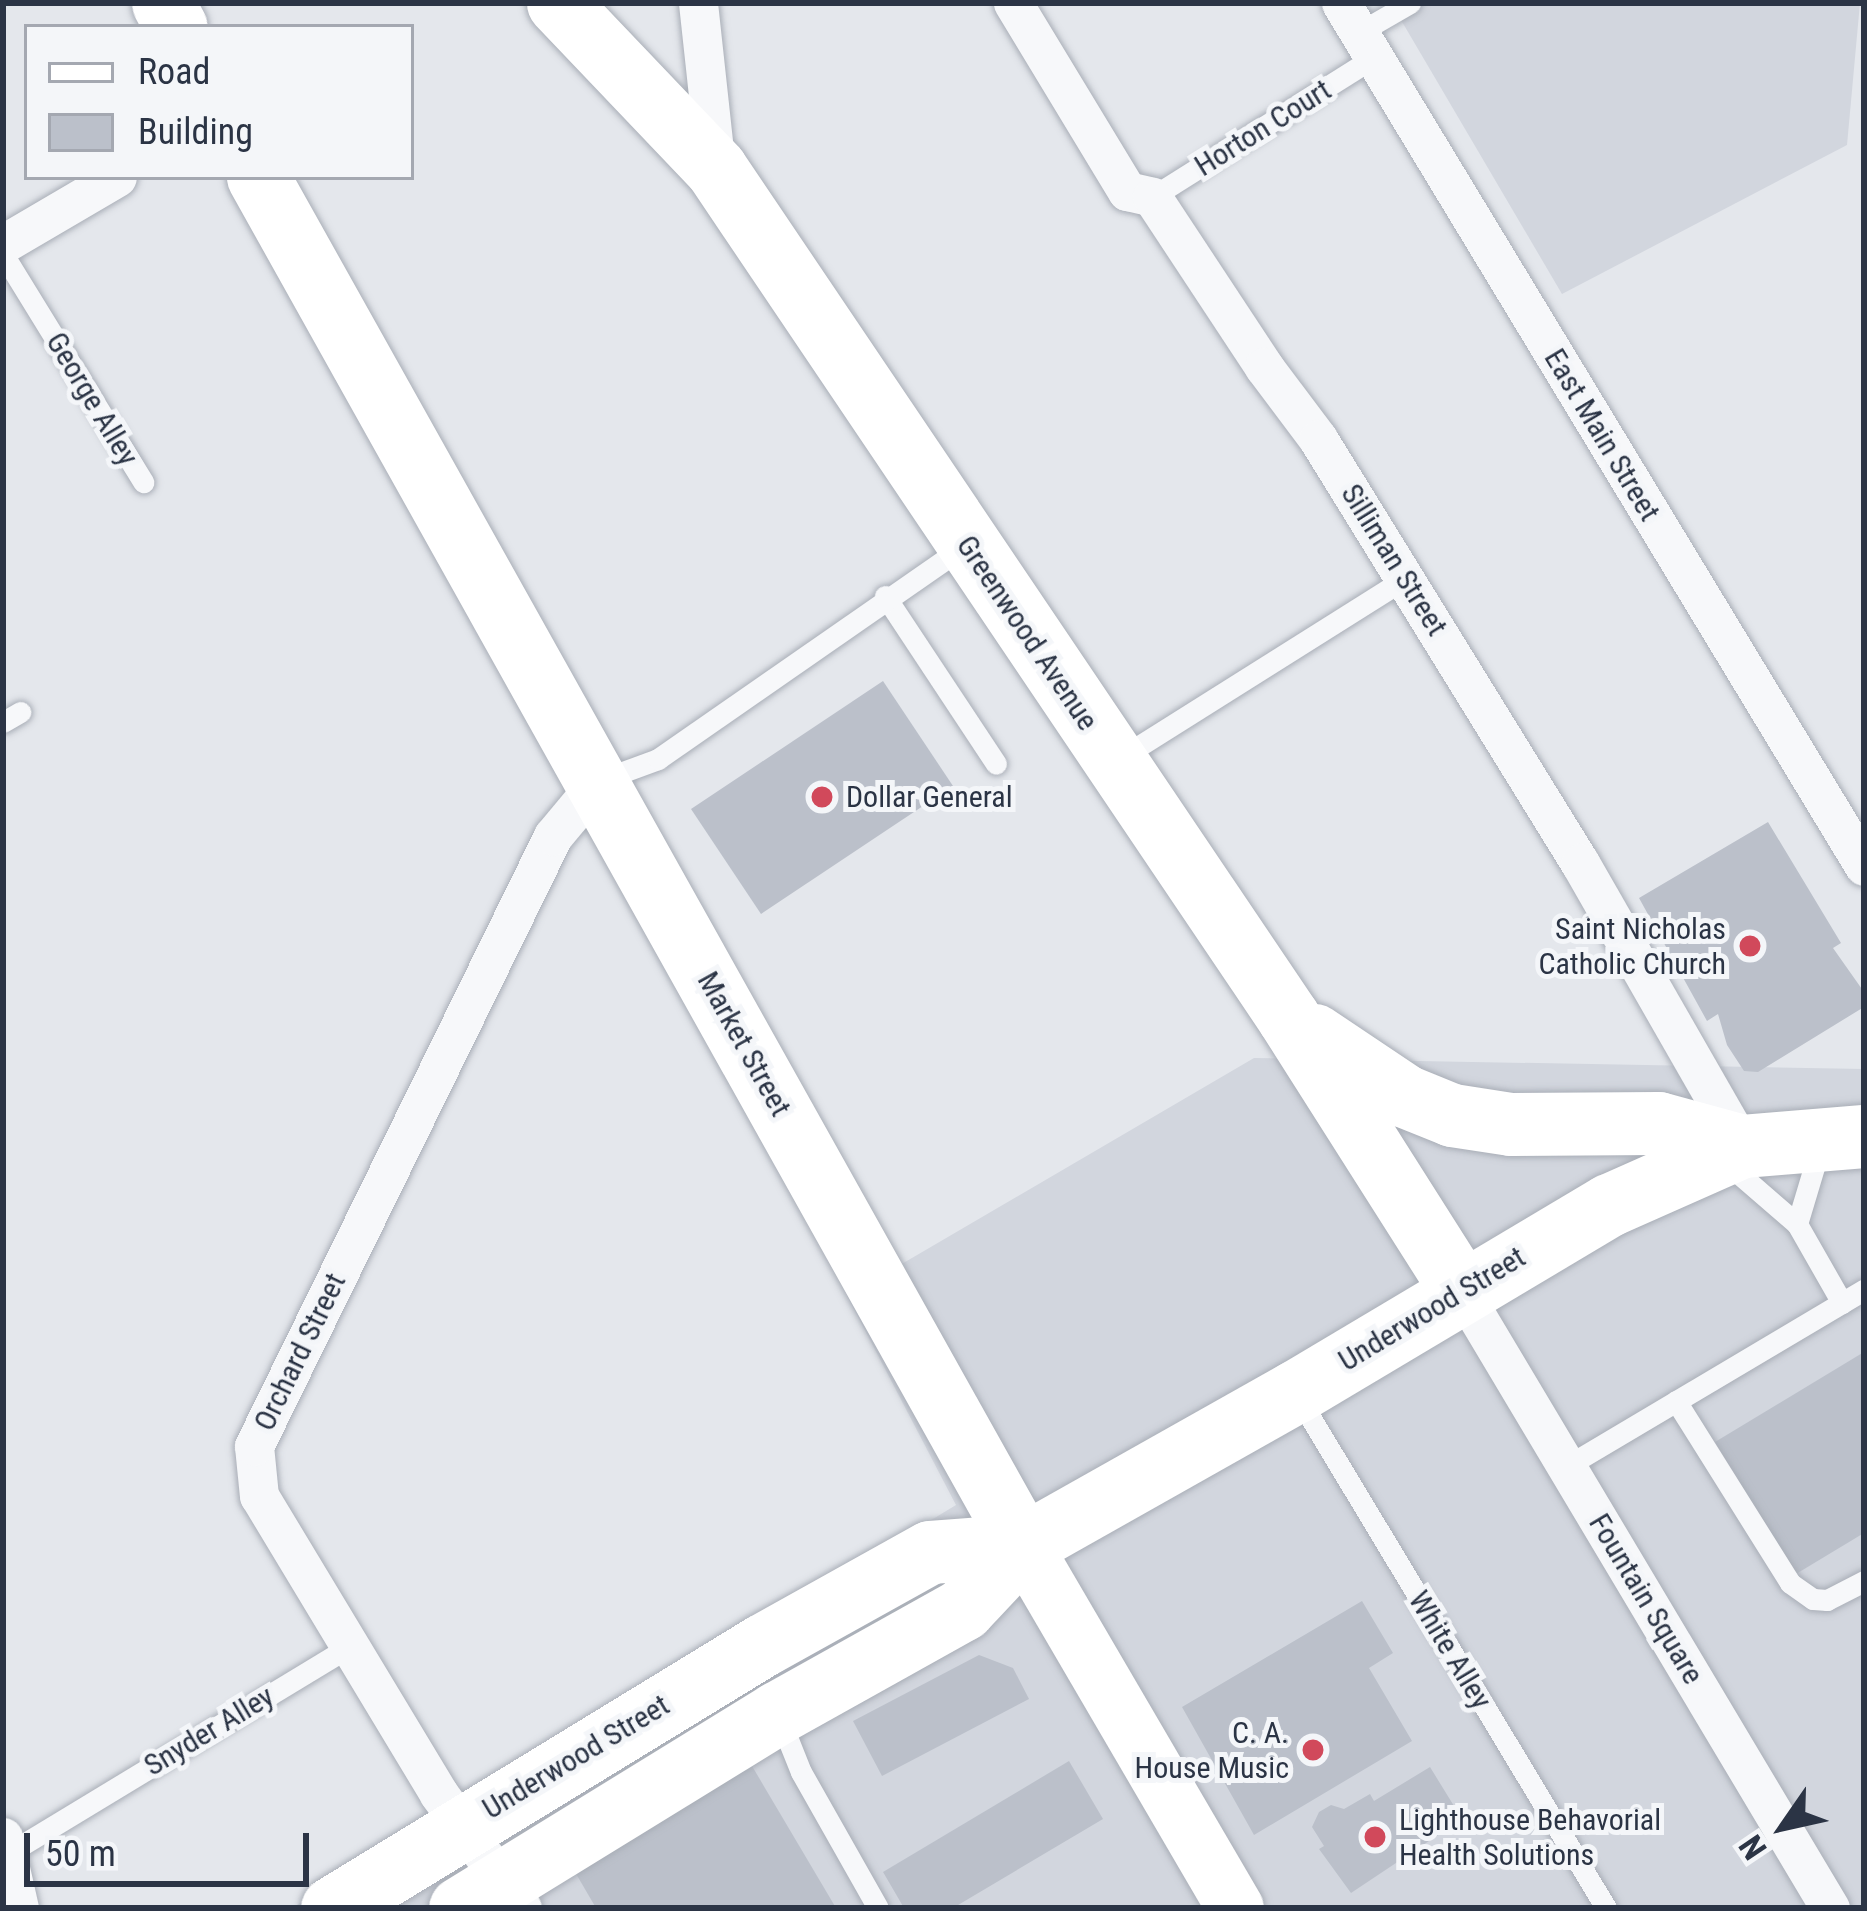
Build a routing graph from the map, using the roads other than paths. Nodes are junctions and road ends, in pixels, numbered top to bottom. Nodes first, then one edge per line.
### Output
1 (558, 3) edge
2 (698, 3) edge
3 (1013, 3) edge
4 (1410, 3) edge
5 (1357, 32) edge
6 (716, 169) junction
7 (112, 180) edge
8 (260, 180) edge
9 (1152, 197) junction
10 (3, 244) edge
11 (3, 254) edge
12 (143, 482) dead end
13 (968, 544) junction
14 (1406, 578) junction
15 (885, 596) junction
16 (1114, 762) junction
17 (996, 764) dead end
18 (598, 782) junction
19 (1864, 866) edge
20 (1288, 1017) junction
21 (1843, 1137) edge
22 (1730, 1151) junction
23 (1797, 1224) junction
24 (1864, 1289) edge
25 (1461, 1290) junction
26 (1842, 1303) junction
27 (1295, 1392) junction
28 (1676, 1401) junction
29 (1567, 1466) junction
30 (1023, 1545) junction
31 (1864, 1581) edge
32 (350, 1646) junction
33 (777, 1713) junction
34 (461, 1825) junction
35 (5, 1845) edge
36 (495, 1899) edge
37 (20, 1908) edge
38 (332, 1908) edge
39 (878, 1908) edge
40 (1235, 1908) edge
41 (1606, 1908) edge
42 (1831, 1908) edge

1 - 6 main road, Greenwood Avenue
2 - 6 street
3 - 9 street, Silliman Street
4 - 5 lane, Horton Court
5 - 9 lane, Horton Court
5 - 19 street, East Main Street
6 - 13 main road, Greenwood Avenue
7 - 10 street
8 - 18 main road, Market Street
9 - 14 street, Silliman Street
11 - 12 lane, George Alley
13 - 15 lane
13 - 16 main road, Greenwood Avenue
14 - 16 lane
14 - 22 street, Silliman Street
15 - 17 lane
15 - 18 lane
16 - 20 main road, Greenwood Avenue
18 - 30 main road, Market Street
18 - 32 street, Orchard Street
20 - 22 main road
20 - 25 main road, Greenwood Avenue
21 - 22 main road, Underwood Street
21 - 23 lane
22 - 23 lane
22 - 25 main road, Underwood Street
23 - 26 lane
24 - 26 lane
25 - 27 main road, Underwood Street
25 - 29 street, Fountain Square
26 - 28 lane
27 - 30 main road, Underwood Street
27 - 41 lane, White Alley
28 - 29 lane
28 - 31 lane
29 - 42 street, Fountain Square
30 - 33 main road, Underwood Street
30 - 34 main road, Underwood Street
30 - 40 street, Market Street
32 - 34 street, Orchard Street
32 - 35 lane, Snyder Alley
33 - 36 main road, Underwood Street
33 - 39 lane
34 - 36 street, Orchard Street
34 - 38 main road, Underwood Street
35 - 37 street

